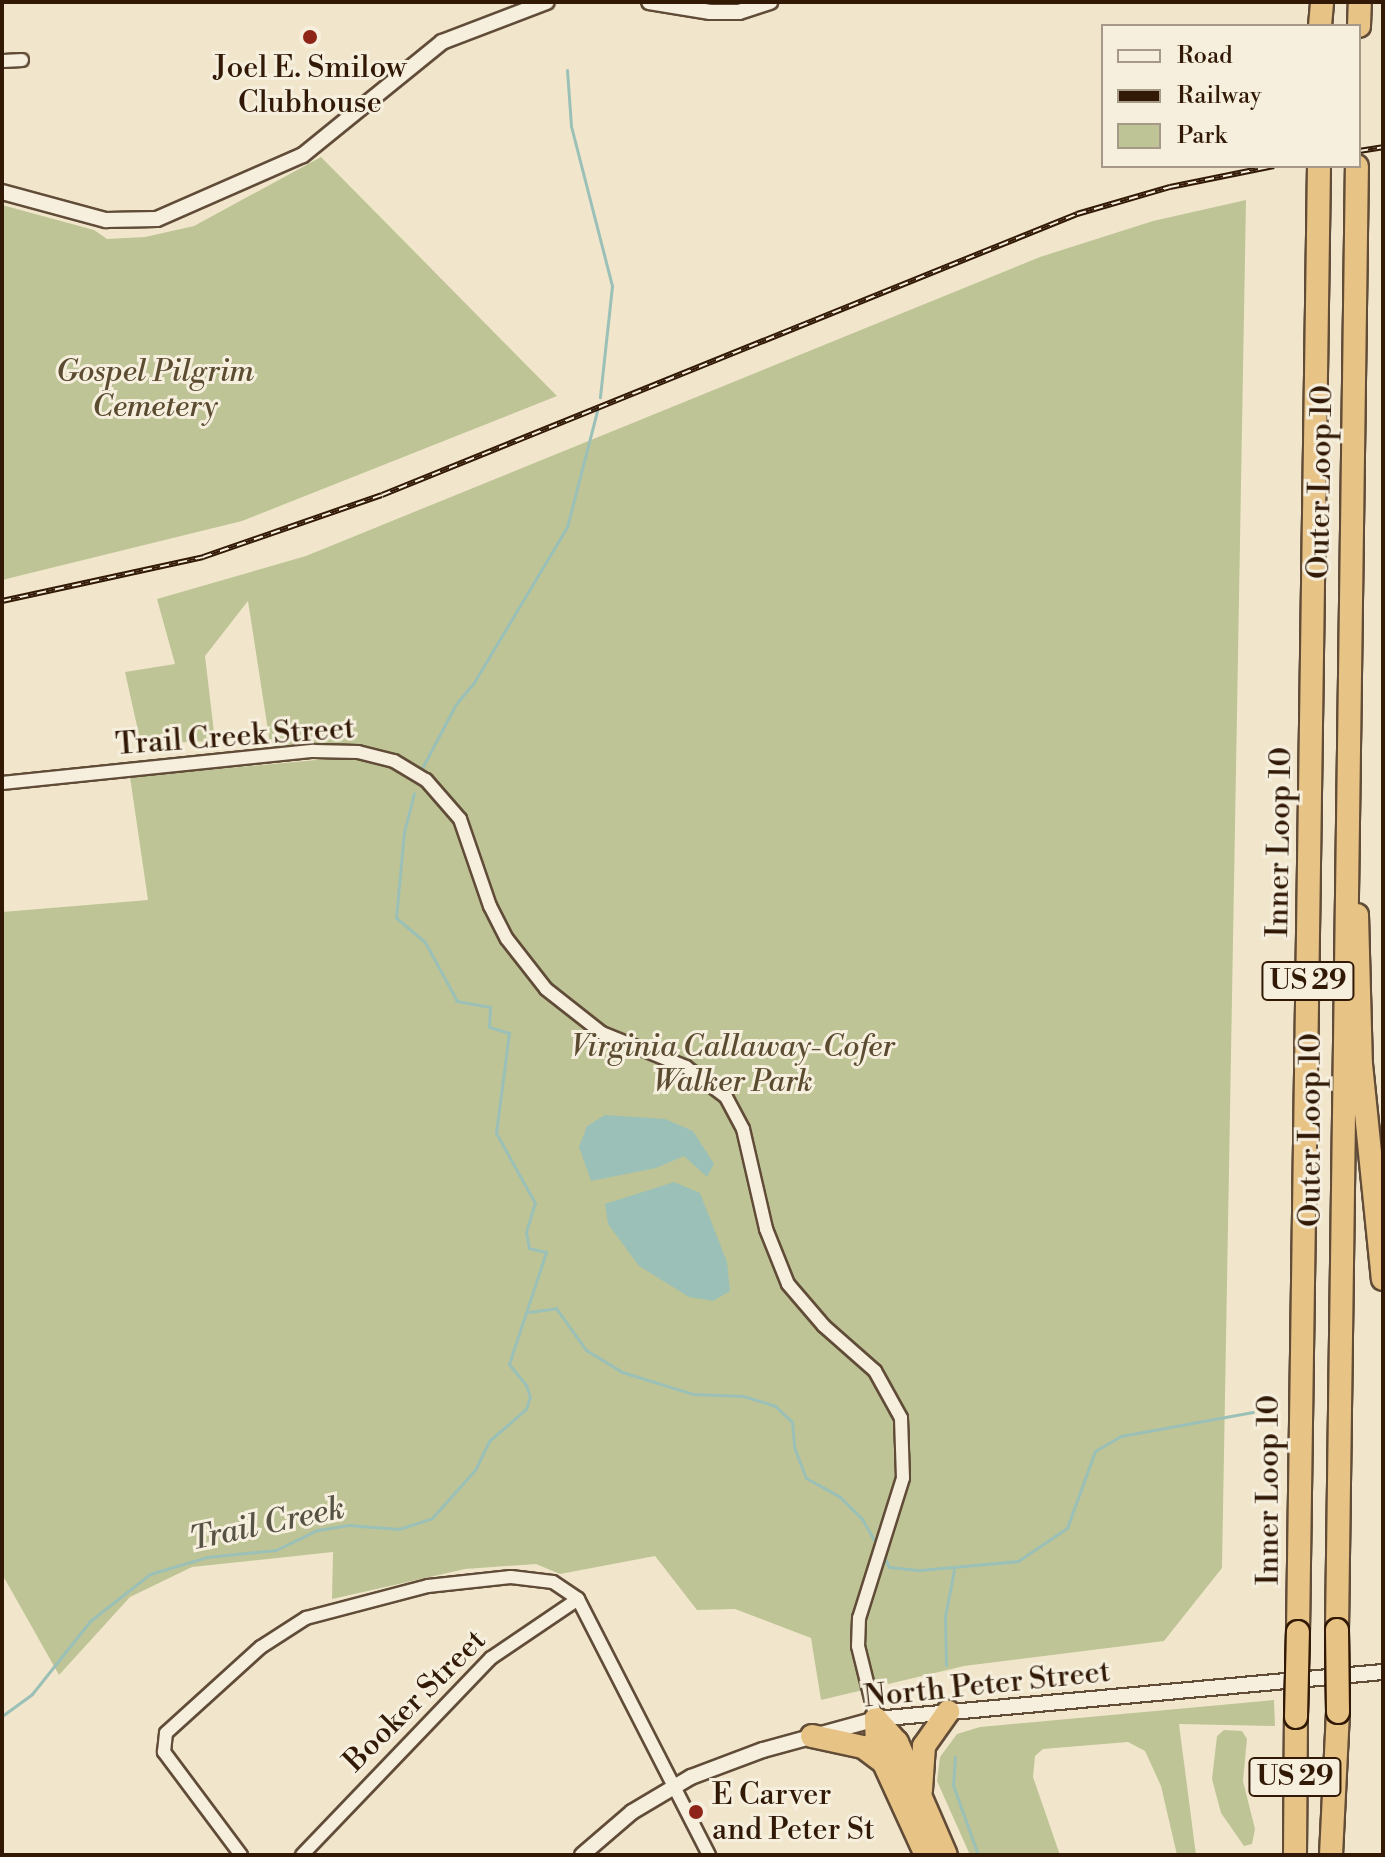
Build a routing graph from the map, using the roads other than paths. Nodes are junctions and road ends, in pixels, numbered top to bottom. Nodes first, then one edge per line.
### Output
1 (547, 2) edge
2 (649, 2) edge
3 (770, 2) edge
4 (1360, 2) edge
5 (1359, 24) edge
6 (22, 60) dead end
7 (2, 61) edge
8 (1319, 168) edge
9 (1357, 168) edge
10 (2, 192) edge
11 (1347, 687) junction
12 (2, 783) edge
13 (1383, 1279) edge
14 (578, 1599) junction
15 (1383, 1672) edge
16 (948, 1712) junction
17 (876, 1719) junction
18 (812, 1736) junction
19 (883, 1762) junction
20 (673, 1786) junction
21 (922, 1799) junction
22 (1294, 1849) edge
23 (241, 1855) edge
24 (302, 1855) edge
25 (582, 1855) edge
26 (709, 1855) edge
27 (926, 1855) edge
28 (946, 1855) edge
29 (1331, 1855) edge

1 - 10 street
2 - 3 street
4 - 5 highway
6 - 7 street
8 - 22 highway, Inner Loop 10 / US 29, bridge
9 - 11 highway, Outer Loop 10 / US 29
11 - 13 highway
11 - 29 highway, Outer Loop 10 / US 29, bridge
12 - 17 street, Trail Creek Street
14 - 20 street
14 - 23 street
14 - 24 street, Booker Street
15 - 16 street, North Peter Street
16 - 17 street, North Peter Street
16 - 21 highway
17 - 18 street, North Peter Street
17 - 19 highway
17 - 21 highway
18 - 19 highway
18 - 20 street, North Peter Street
19 - 27 highway
20 - 25 street, North Peter Street
20 - 26 street
21 - 28 highway

